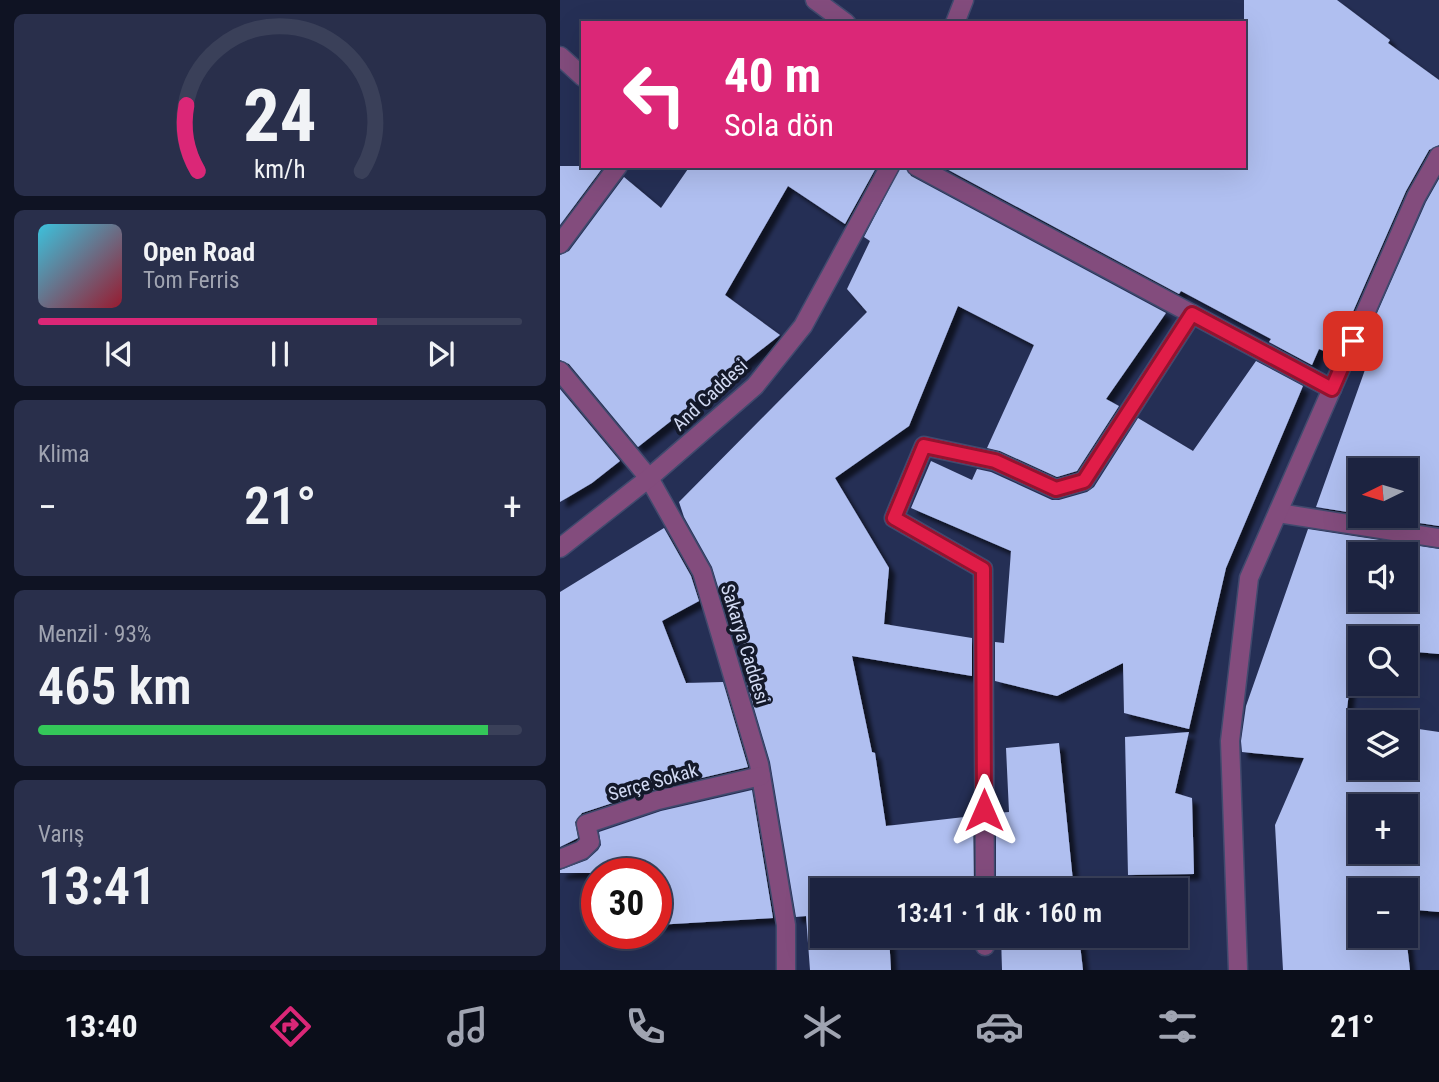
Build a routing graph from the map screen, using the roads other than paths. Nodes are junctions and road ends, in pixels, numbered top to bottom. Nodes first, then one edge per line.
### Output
1 (815, 0) edge
2 (964, 0) edge
3 (839, 20) edge
4 (956, 21) edge
5 (560, 56) edge
6 (581, 75) edge
7 (1439, 156) edge
8 (617, 168) edge
9 (889, 168) edge
10 (920, 168) edge
11 (560, 244) edge
12 (1192, 314) junction
13 (560, 371) edge
14 (1332, 389) junction
15 (649, 478) junction
16 (1278, 513) junction
17 (1439, 538) edge
18 (560, 548) edge
19 (761, 776) junction
20 (560, 859) edge
21 (985, 878) edge
22 (786, 970) edge
23 (1238, 970) edge

1 - 3 street
2 - 4 street
5 - 6 street
7 - 14 street
8 - 11 street
9 - 15 street, And Caddesi
10 - 12 street
12 - 14 street
12 - 21 street
13 - 15 street, Sakarya Caddesi
14 - 16 street
15 - 18 street, And Caddesi
15 - 19 street, Sakarya Caddesi
16 - 17 street
16 - 23 street
19 - 20 street, Serçe Sokak
19 - 22 street, Sakarya Caddesi

